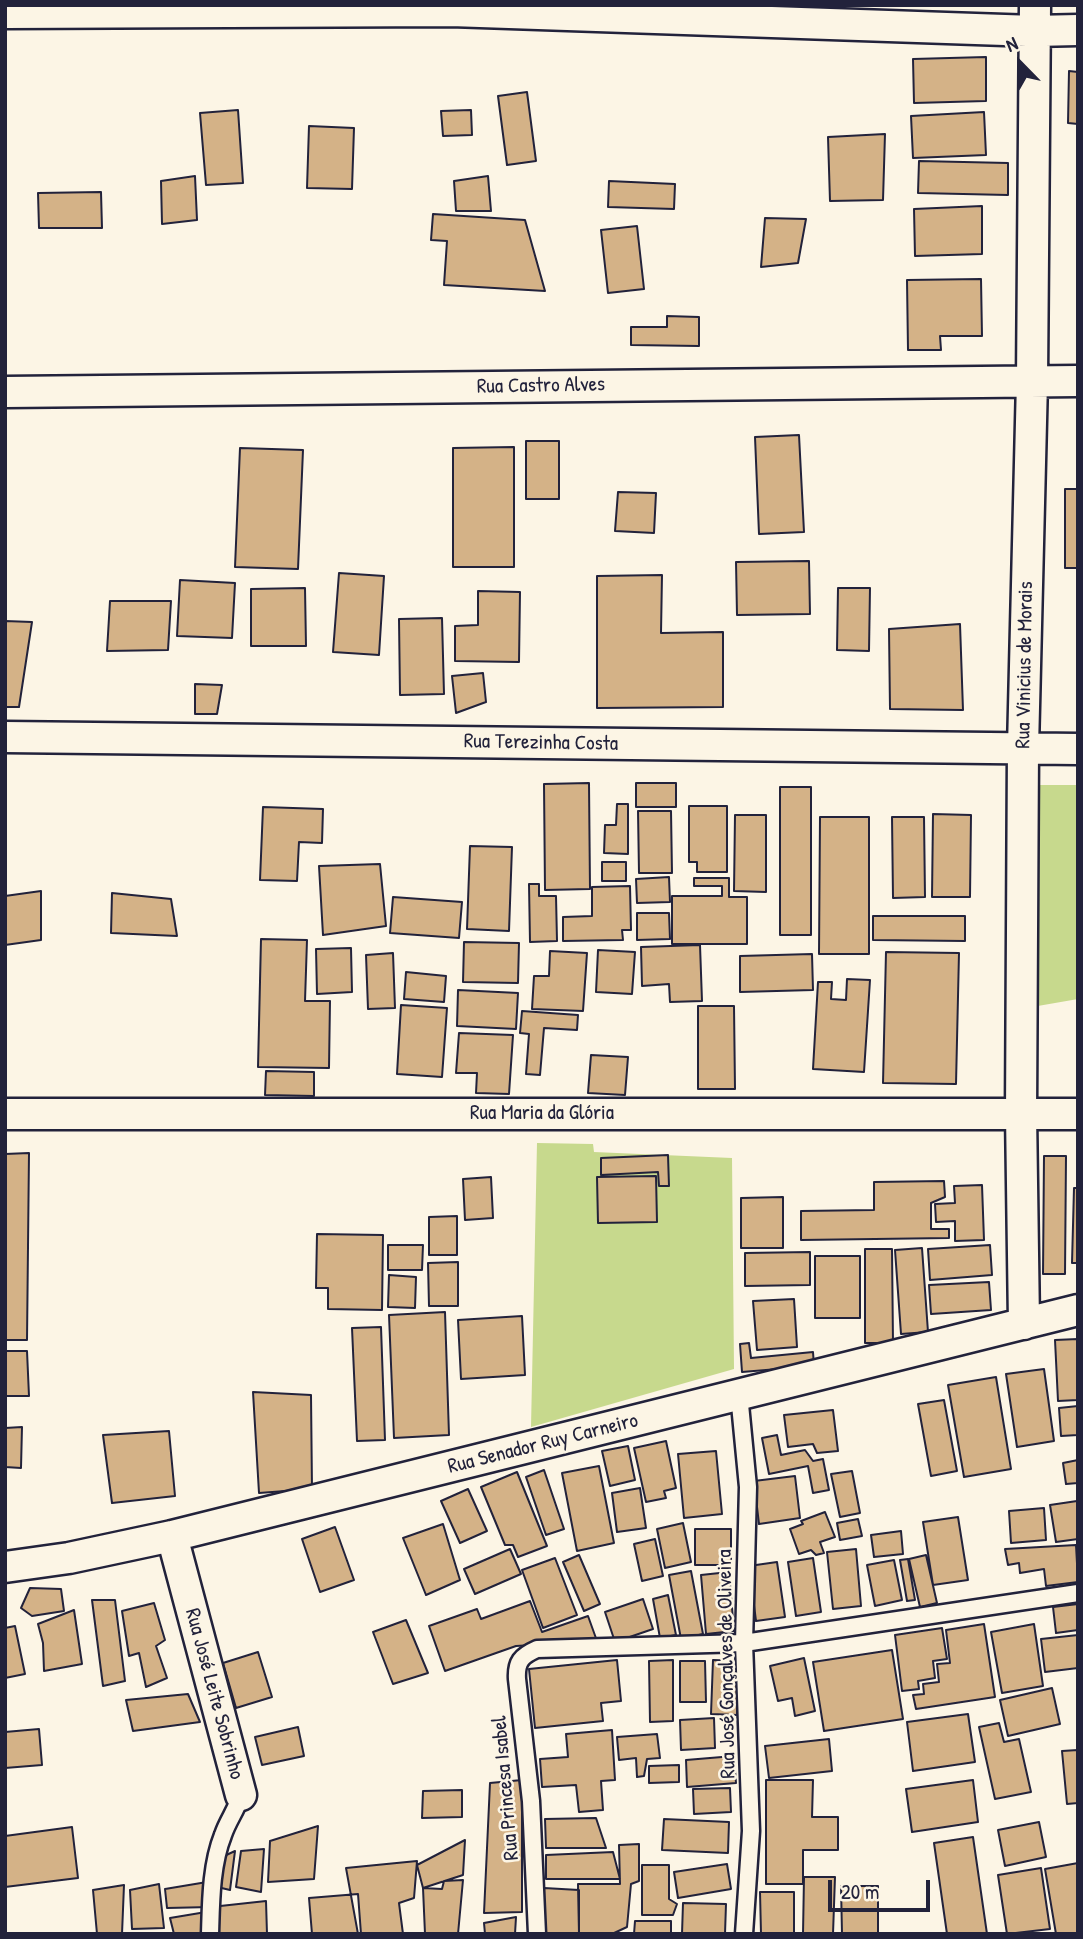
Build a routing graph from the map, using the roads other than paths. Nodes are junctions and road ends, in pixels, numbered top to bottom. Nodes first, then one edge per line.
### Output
1 (5, 13) edge
2 (1034, 18) edge
3 (1078, 30) edge
4 (1031, 381) junction
5 (1078, 381) edge
6 (5, 392) edge
7 (5, 737) edge
8 (1023, 748) junction
9 (1078, 749) edge
10 (1021, 1113) junction
11 (5, 1114) edge
12 (1078, 1114) edge
13 (1078, 1310) edge
14 (1024, 1324) junction
15 (739, 1394) junction
16 (172, 1535) junction
17 (5, 1567) edge
18 (1078, 1593) edge
19 (744, 1643) junction
20 (241, 1795) joint
21 (210, 1934) edge
22 (537, 1934) edge
23 (744, 1934) edge

1 - 2 street
2 - 3 street
2 - 4 street, Rua Vinicius de Morais
4 - 5 street, Rua Castro Alves
4 - 6 street, Rua Castro Alves
4 - 8 street, Rua Vinicius de Morais
7 - 8 street, Rua Terezinha Costa
8 - 9 street, Rua Terezinha Costa
8 - 10 street, Rua Vinicius de Morais
10 - 11 street, Rua Maria da Glória
10 - 12 street, Rua Maria da Glória
10 - 14 street, Rua Vinicius de Morais
13 - 14 street, Rua Senador Ruy Carneiro
14 - 15 street, Rua Senador Ruy Carneiro
15 - 16 street, Rua Senador Ruy Carneiro
15 - 19 lane, Rua José Gonçalves de Oliveira
16 - 17 street, Rua Senador Ruy Carneiro
16 - 20 street, Rua José Leite Sobrinho
18 - 19 lane
19 - 22 lane, Rua Princesa Isabel
19 - 23 lane, Rua José Gonçalves de Oliveira
20 - 21 lane, Rua José Leite Sobrinho

